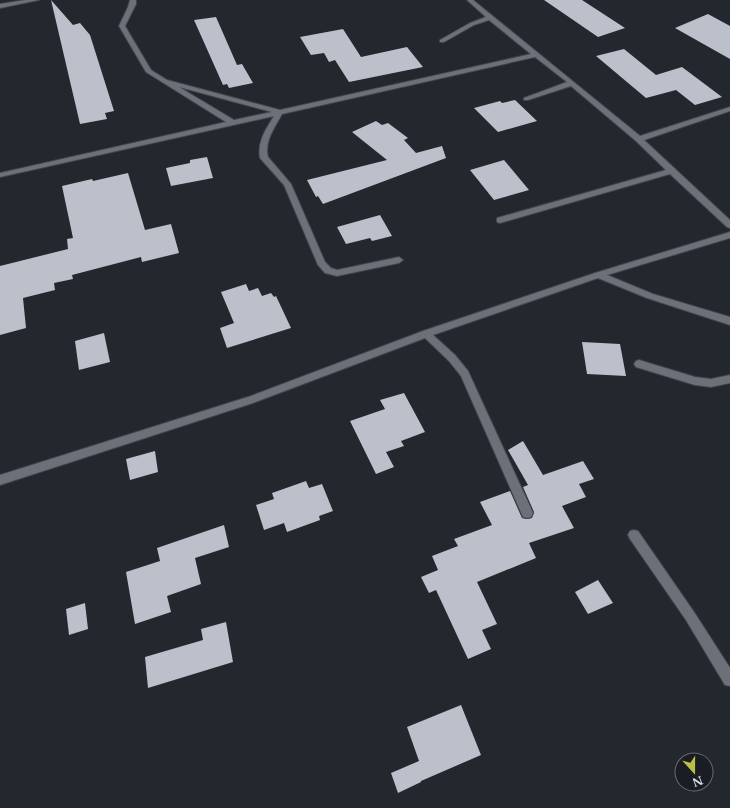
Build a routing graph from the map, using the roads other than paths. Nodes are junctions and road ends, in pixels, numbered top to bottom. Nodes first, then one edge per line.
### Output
1 (36, 0) edge
2 (133, 0) edge
3 (470, 0) edge
4 (0, 6) edge
5 (490, 18) junction
6 (442, 41) dead end
7 (535, 55) junction
8 (164, 81) junction
9 (572, 83) junction
10 (526, 99) dead end
11 (730, 109) edge
12 (280, 112) junction
13 (234, 123) junction
14 (639, 139) junction
15 (671, 171) junction
16 (0, 175) edge
17 (500, 220) dead end
18 (730, 225) edge
19 (730, 235) edge
20 (399, 260) dead end
21 (598, 275) junction
22 (730, 322) edge
23 (426, 334) junction
24 (639, 364) dead end
25 (730, 379) edge
26 (0, 480) edge
27 (527, 513) dead end
28 (634, 535) dead end
29 (730, 680) edge

1 - 4 street
2 - 8 street
3 - 5 street
5 - 6 street
5 - 7 street
7 - 9 street
7 - 12 street
8 - 12 street
8 - 13 street
9 - 10 street
9 - 14 street
11 - 14 street
12 - 13 street
12 - 20 street
13 - 16 street
14 - 15 street
15 - 17 street
15 - 18 street
19 - 21 street
21 - 22 street
21 - 23 street
23 - 26 street
23 - 27 street
24 - 25 street
28 - 29 street

